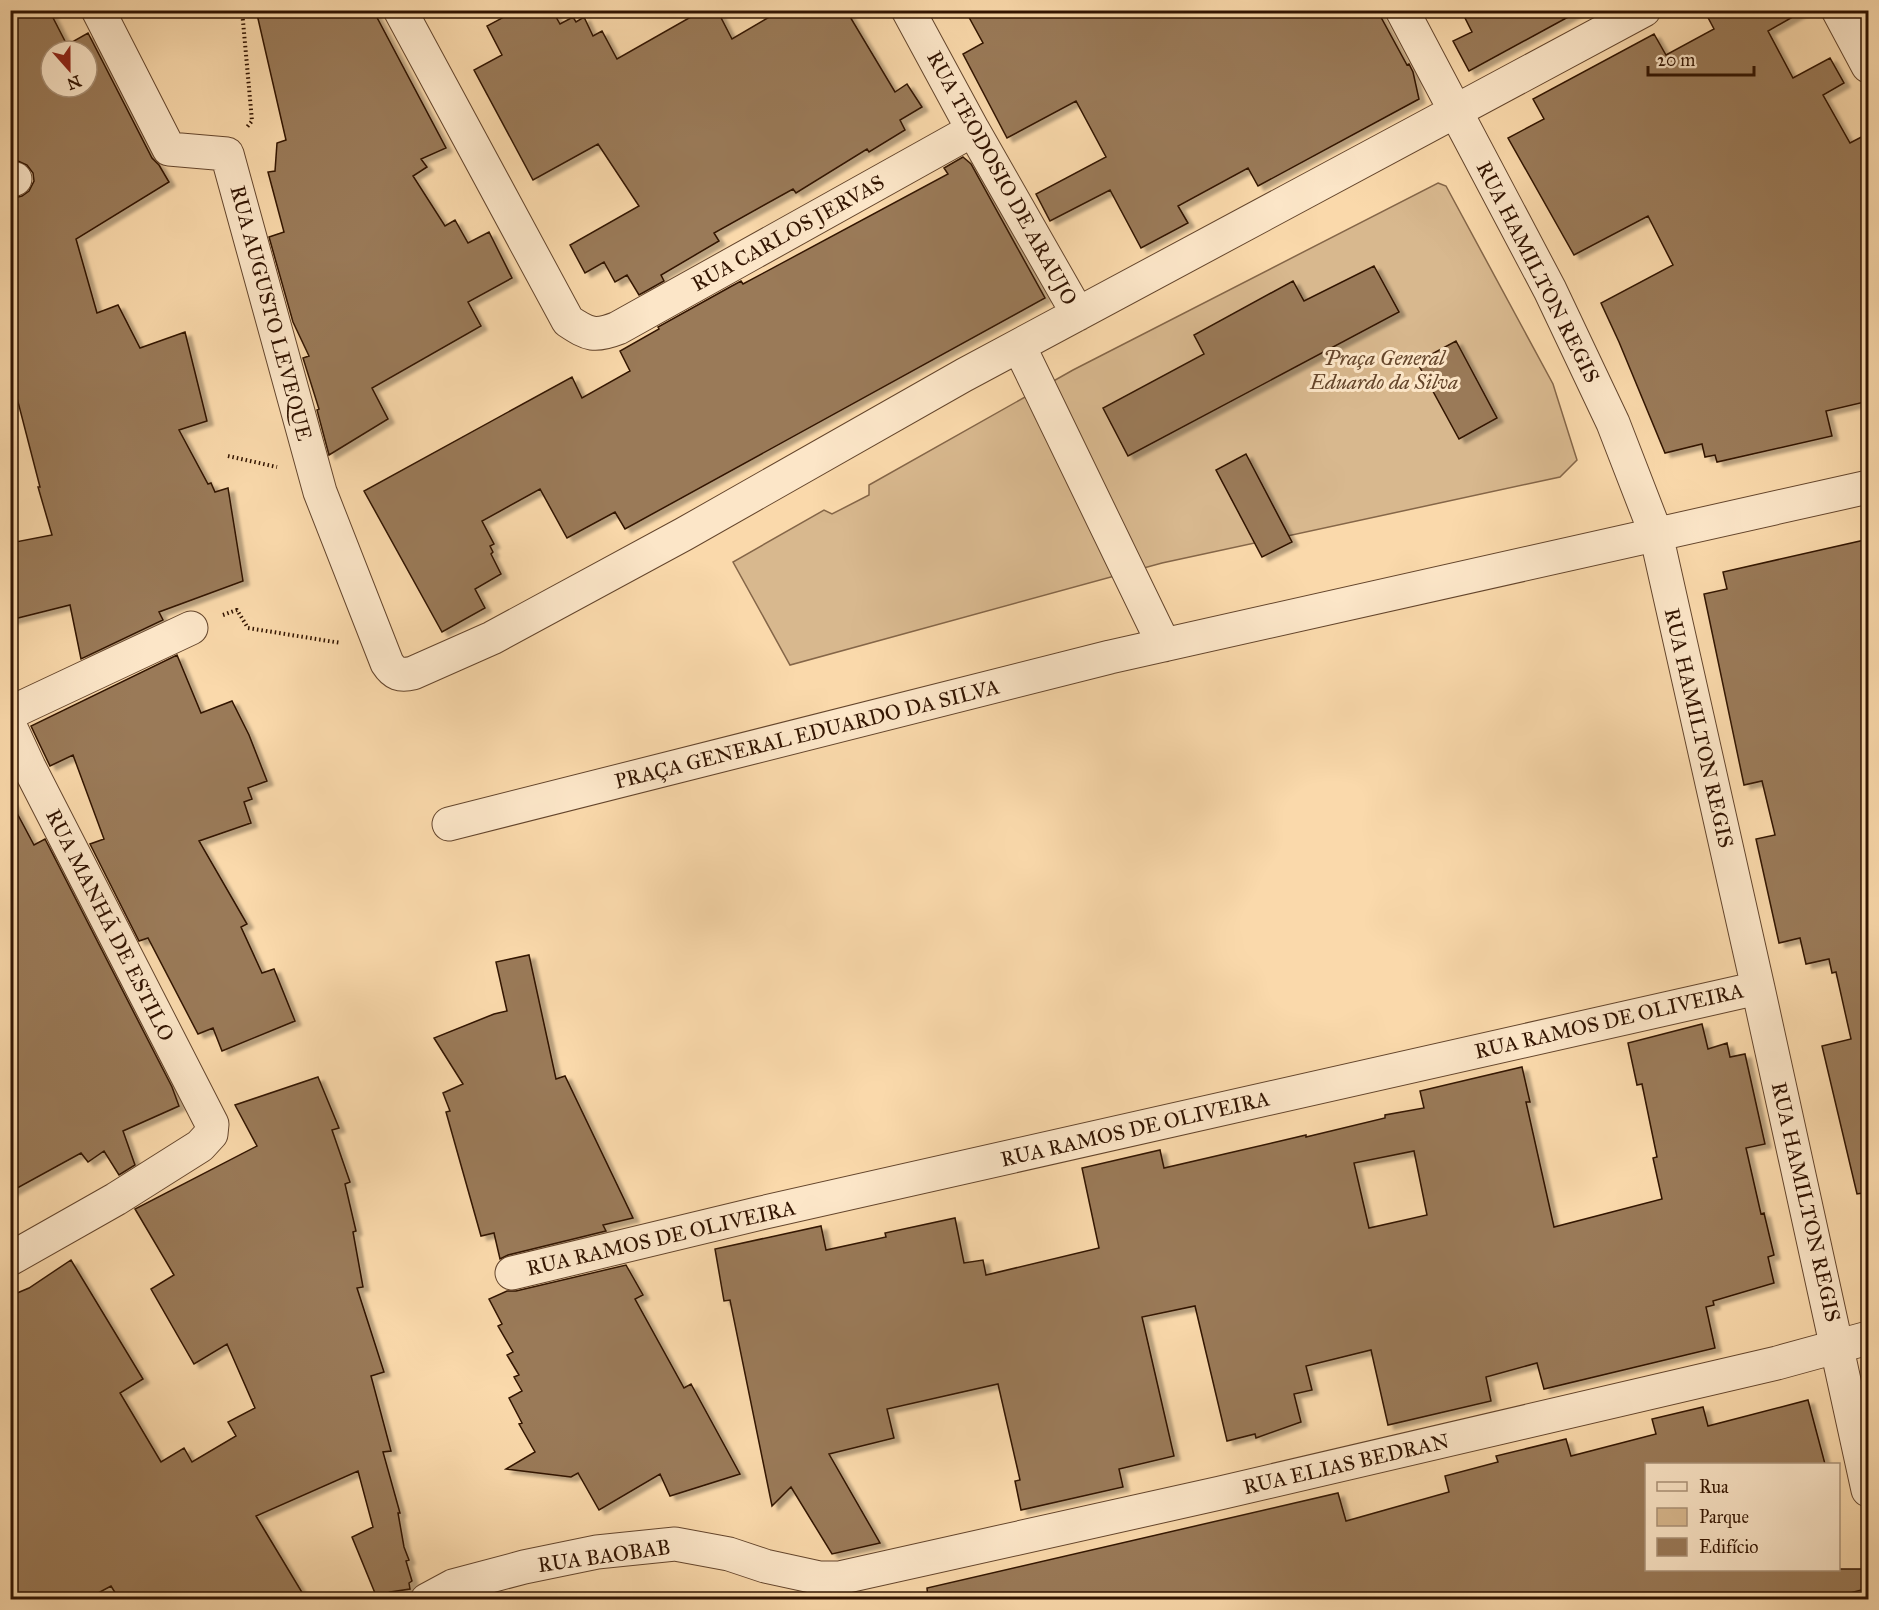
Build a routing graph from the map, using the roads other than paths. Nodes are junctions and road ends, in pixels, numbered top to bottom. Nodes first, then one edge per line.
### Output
1 (98, 10) edge
2 (400, 10) edge
3 (908, 10) edge
4 (1402, 10) edge
5 (1644, 10) edge
6 (1838, 10) edge
7 (1869, 66) edge
8 (1457, 112) junction
9 (973, 130) junction
10 (1078, 314) junction
11 (1018, 346) junction
12 (1869, 487) edge
13 (1656, 534) junction
14 (191, 628) road end
15 (1164, 645) junction
16 (10, 713) edge
17 (10, 726) edge
18 (449, 824) dead end
19 (1758, 988) junction
20 (12, 1254) edge
21 (512, 1273) dead end
22 (1853, 1342) edge
23 (1869, 1490) edge
24 (820, 1578) joint
25 (427, 1599) edge

1 - 11 street, RUA AUGUSTO LEVEQUE
2 - 9 street, RUA CARLOS JERVAS
3 - 9 street, RUA TEODOSIO DE ARAUJO
4 - 8 street, RUA HAMILTON REGIS
5 - 8 street
6 - 7 street
8 - 10 street
8 - 13 street, RUA HAMILTON REGIS
9 - 10 street, RUA TEODOSIO DE ARAUJO
10 - 11 street
11 - 15 street
12 - 13 street, PRAÇA GENERAL EDUARDO DA SILVA
13 - 15 street, PRAÇA GENERAL EDUARDO DA SILVA
13 - 19 street, RUA HAMILTON REGIS
14 - 16 street
15 - 18 street, PRAÇA GENERAL EDUARDO DA SILVA
17 - 20 street, RUA MANHÃ DE ESTILO
19 - 21 street, RUA RAMOS DE OLIVEIRA
19 - 22 street, RUA HAMILTON REGIS
22 - 23 street, RUA HAMILTON REGIS
22 - 24 street, RUA ELIAS BEDRAN
24 - 25 street, RUA BAOBAB

